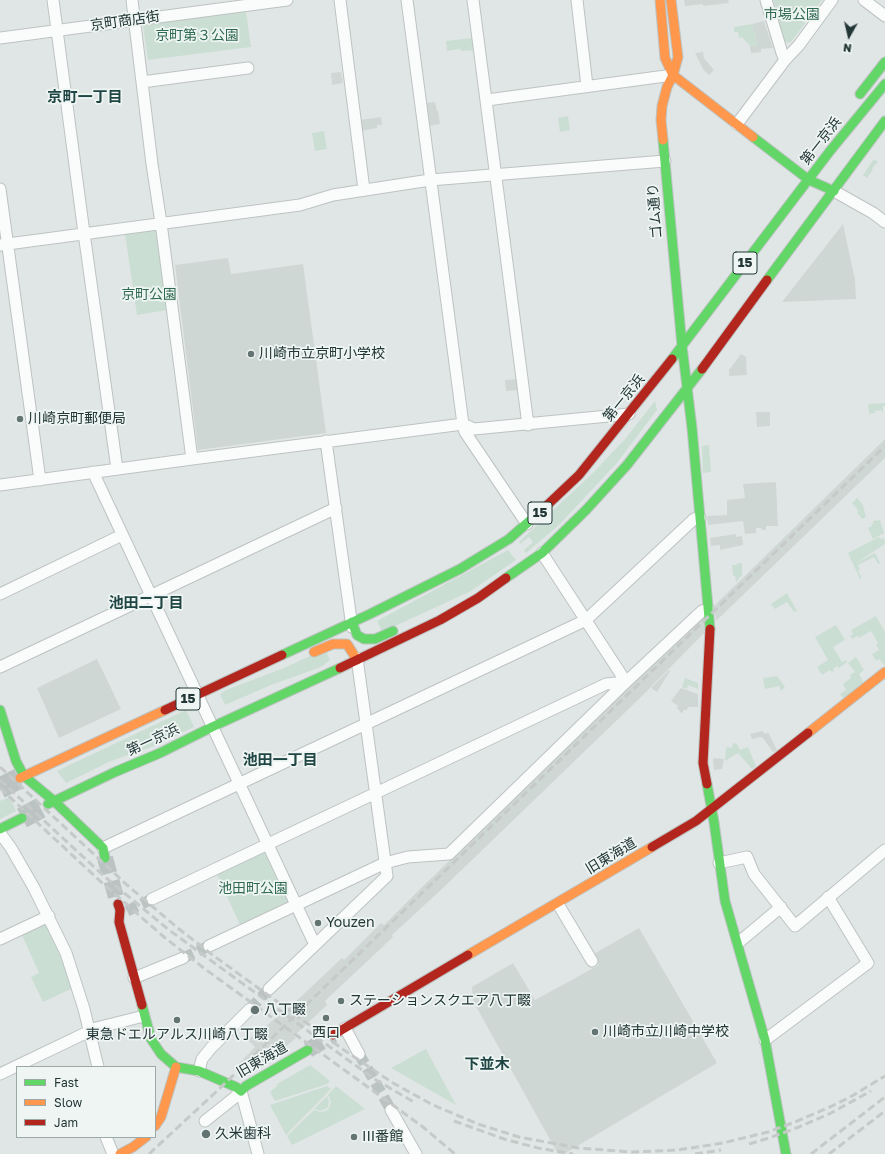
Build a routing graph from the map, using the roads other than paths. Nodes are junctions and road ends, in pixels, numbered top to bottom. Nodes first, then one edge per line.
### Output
1 (53, 0) edge
2 (132, 0) edge
3 (288, 0) edge
4 (340, 0) edge
5 (407, 0) edge
6 (473, 0) edge
7 (578, 0) edge
8 (660, 0) edge
9 (671, 0) edge
10 (766, 0) edge
11 (832, 0) edge
12 (864, 0) edge
13 (201, 5) edge
14 (885, 16) edge
15 (135, 20) junction
16 (57, 30) junction
17 (0, 38) edge
18 (785, 60) junction
19 (885, 62) edge
20 (248, 68) dead end
21 (673, 75) junction
22 (142, 82) junction
23 (885, 84) edge
24 (587, 86) junction
25 (487, 100) junction
26 (854, 121) junction
27 (885, 121) edge
28 (737, 124) junction
29 (665, 161) junction
30 (496, 175) junction
31 (430, 180) junction
32 (809, 180) junction
33 (0, 189) edge
34 (364, 190) junction
35 (834, 191) junction
36 (885, 222) edge
37 (161, 223) junction
38 (84, 233) junction
39 (4, 244) edge
40 (682, 346) junction
41 (687, 389) junction
42 (629, 414) junction
43 (463, 424) junction
44 (528, 425) junction
45 (326, 441) junction
46 (192, 458) junction
47 (117, 469) junction
48 (93, 472) junction
49 (40, 480) junction
50 (0, 486) edge
51 (336, 508) junction
52 (700, 518) junction
53 (527, 524) junction
54 (122, 535) junction
55 (542, 553) junction
56 (0, 594) edge
57 (150, 595) junction
58 (478, 598) junction
59 (450, 604) dead end
60 (708, 610) junction
61 (370, 614) junction
62 (586, 620) junction
63 (352, 622) junction
64 (402, 626) dead end
65 (358, 636) junction
66 (350, 648) junction
67 (308, 655) dead end
68 (357, 660) junction
69 (0, 667) edge
70 (338, 669) junction
71 (268, 671) dead end
72 (885, 672) edge
73 (626, 682) junction
74 (219, 684) junction
75 (197, 695) junction
76 (0, 710) edge
77 (366, 724) junction
78 (212, 727) junction
79 (3, 732) edge
80 (22, 777) junction
81 (240, 784) junction
82 (375, 793) junction
83 (51, 803) junction
84 (712, 808) junction
85 (22, 818) tunnel mouth
86 (0, 829) edge
87 (0, 833) edge
88 (267, 844) junction
89 (885, 850) edge
90 (104, 853) joint
91 (719, 863) junction
92 (385, 864) junction
93 (828, 897) junction
94 (152, 899) tunnel mouth
95 (558, 904) junction
96 (296, 905) junction
97 (781, 907) junction
98 (121, 910) tunnel mouth
99 (49, 916) junction
100 (0, 939) edge
101 (738, 943) junction
102 (315, 945) junction
103 (209, 946) tunnel mouth
104 (183, 958) tunnel mouth
105 (592, 961) dead end
106 (134, 978) junction
107 (270, 989) tunnel mouth
108 (250, 1009) tunnel mouth
109 (144, 1016) junction
110 (345, 1028) junction
111 (90, 1031) junction
112 (333, 1035) tunnel mouth
113 (765, 1040) junction
114 (308, 1050) tunnel mouth
115 (359, 1054) tunnel mouth
116 (16, 1066) edge
117 (17, 1066) edge
118 (98, 1066) edge
119 (176, 1067) junction
120 (199, 1071) junction
121 (0, 1074) edge
122 (241, 1091) junction
123 (391, 1110) tunnel mouth
124 (205, 1121) dead end
125 (156, 1124) edge
126 (106, 1138) edge
127 (145, 1138) edge
128 (113, 1154) edge
129 (120, 1154) edge
130 (258, 1154) edge
131 (416, 1154) edge
132 (786, 1154) edge

1 - 16 street
2 - 15 street
3 - 13 street, 京町商店街
4 - 34 street
5 - 31 street
6 - 25 street
7 - 24 street
8 - 21 main road
9 - 21 main road, ゴム通り
10 - 18 street
11 - 18 street
12 - 14 street
13 - 15 street, 京町商店街
15 - 16 street, 京町商店街
15 - 22 street
16 - 17 street, 京町商店街
16 - 38 street
18 - 28 street
19 - 26 main road, 第一京浜 / 15
20 - 22 street
21 - 24 street
21 - 28 main road
21 - 29 main road, ゴム通り
22 - 37 street
23 - 26 main road, 第一京浜 / 15
24 - 25 street
25 - 30 street
26 - 32 main road, 第一京浜 / 15
27 - 35 main road, 第一京浜 / 15
28 - 32 main road
29 - 30 street
29 - 40 main road, ゴム通り
30 - 31 street
30 - 44 street
31 - 34 street
31 - 43 street
32 - 35 main road
32 - 40 main road, 第一京浜 / 15
33 - 39 street
34 - 37 street
35 - 36 street
35 - 41 main road, 第一京浜 / 15
37 - 38 street
37 - 46 street
38 - 39 street
38 - 47 street
39 - 49 street
40 - 41 main road, ゴム通り
40 - 42 main road, 第一京浜 / 15
41 - 52 main road, ゴム通り
41 - 55 main road, 第一京浜 / 15
42 - 44 street
42 - 53 main road, 第一京浜 / 15
43 - 44 street
43 - 45 street
43 - 53 street
45 - 46 street
45 - 51 street
46 - 47 street
47 - 48 street
48 - 49 street
48 - 54 street
49 - 50 street
51 - 57 street
51 - 63 street
52 - 60 main road, ゴム通り
52 - 62 street
53 - 61 main road, 第一京浜 / 15
54 - 56 street
54 - 57 street
55 - 58 main road, 第一京浜 / 15
55 - 62 street
57 - 69 street
57 - 75 street
58 - 59 main road, 第一京浜 / 15
58 - 68 main road, 第一京浜 / 15
60 - 73 street
60 - 84 main road, ゴム通り
61 - 63 main road, 第一京浜 / 15
61 - 65 street
62 - 73 street
62 - 77 street
63 - 65 main road
63 - 66 street
63 - 68 street
63 - 74 main road, 第一京浜 / 15
64 - 65 main road
65 - 68 street
66 - 67 main road
66 - 68 main road
66 - 70 street
68 - 70 main road, 第一京浜 / 15
68 - 77 street
70 - 78 main road, 第一京浜 / 15
71 - 74 main road, 第一京浜 / 15
72 - 84 main road, 旧東海道
73 - 82 street
73 - 92 street
74 - 75 main road, 第一京浜 / 15
75 - 78 street
75 - 80 main road, 第一京浜 / 15
76 - 79 main road
77 - 81 street
77 - 82 street
78 - 81 street
78 - 83 main road, 第一京浜 / 15
79 - 80 main road
80 - 83 main road
81 - 88 street
81 - 90 street
82 - 88 street
82 - 92 street
83 - 90 main road
84 - 91 main road, ゴム通り
84 - 95 main road, 旧東海道
85 - 86 main road
87 - 99 street
88 - 94 street
88 - 96 street
89 - 93 street
91 - 97 street
91 - 101 main road, ゴム通り
92 - 96 street
92 - 102 street
93 - 97 street
93 - 113 street
95 - 105 street
95 - 110 main road, 旧東海道
96 - 102 street
96 - 103 street
97 - 101 street
98 - 106 main road
99 - 100 street
99 - 111 street
101 - 113 main road, ゴム通り
102 - 107 street
104 - 106 street
106 - 109 main road
108 - 120 street
109 - 111 street
109 - 119 main road
110 - 112 main road, 旧東海道
110 - 115 street
111 - 117 street
111 - 118 street
113 - 132 main road, ゴム通り
114 - 122 main road, 旧東海道
116 - 121 street
119 - 120 main road, 旧東海道
119 - 125 main road
120 - 122 main road, 旧東海道
122 - 124 street
122 - 130 street
123 - 131 street
126 - 128 street
127 - 129 main road

